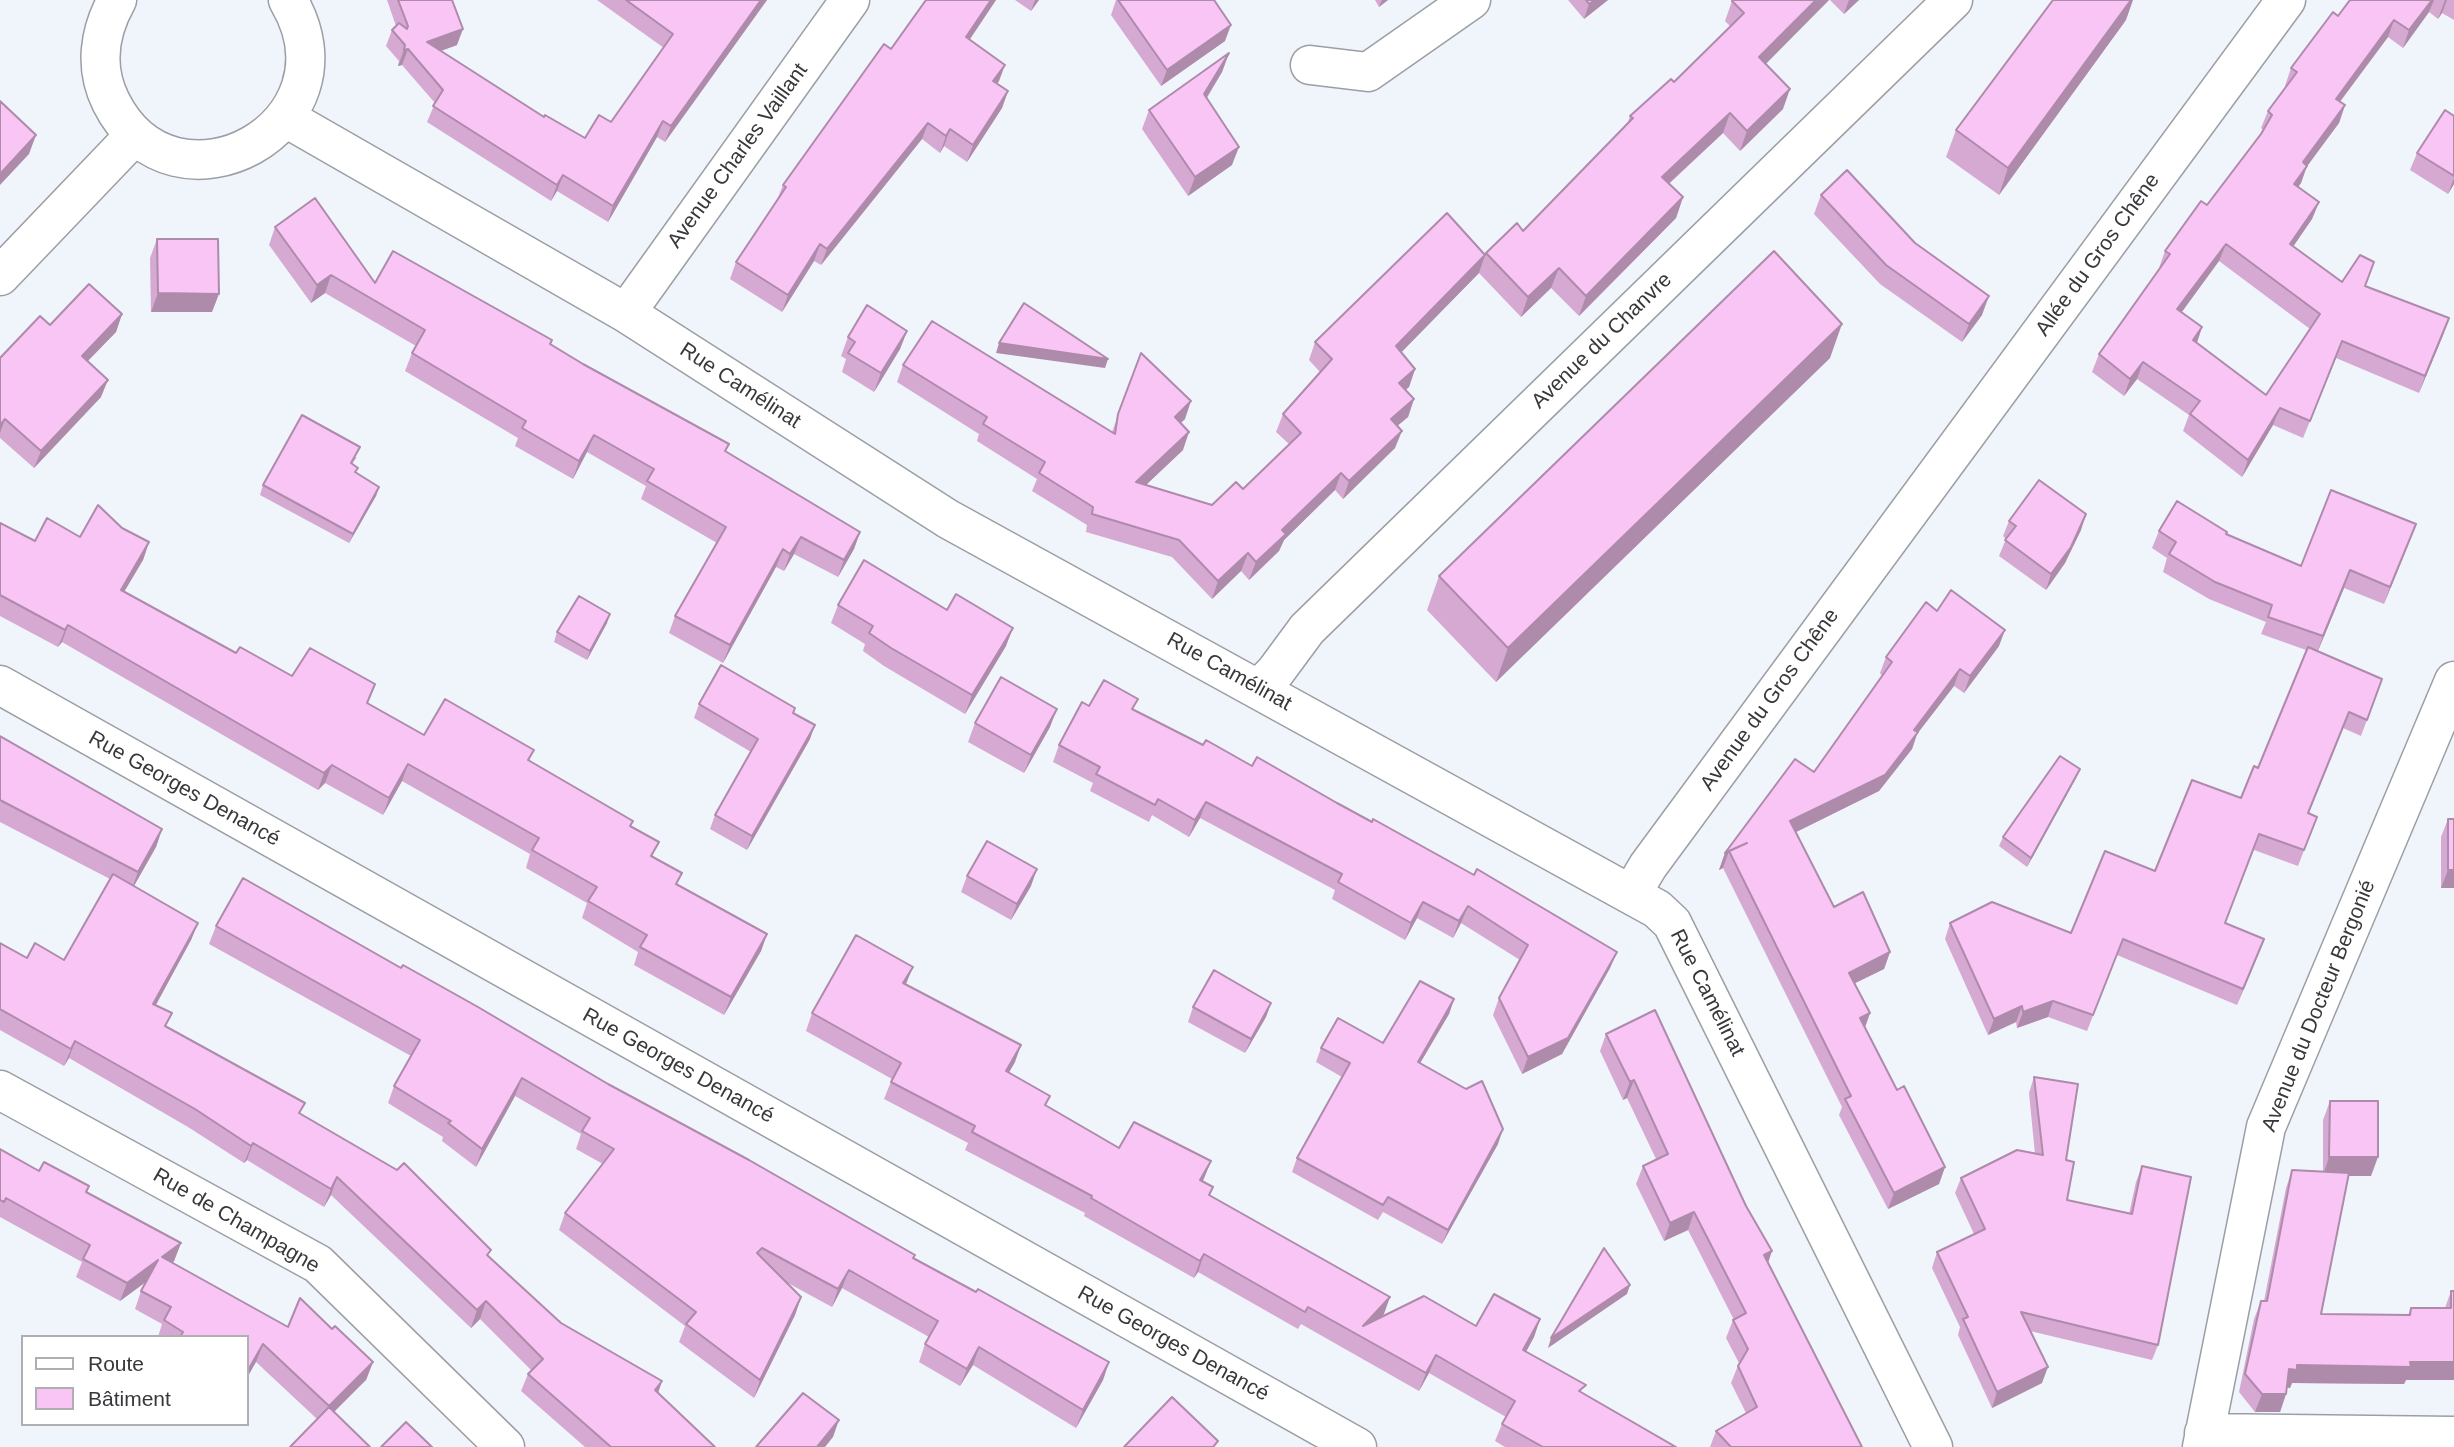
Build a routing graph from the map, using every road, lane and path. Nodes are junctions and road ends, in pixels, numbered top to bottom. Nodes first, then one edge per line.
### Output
1 (117, 0) edge
2 (288, 0) edge
3 (850, 0) edge
4 (1471, 0) edge
5 (1953, 0) edge
6 (2286, 0) edge
7 (1310, 65) dead end
8 (286, 118) junction
9 (135, 135) junction
10 (0, 276) edge
11 (626, 313) junction
12 (1910, 510) joint
13 (0, 685) edge
14 (1259, 689) junction
15 (2450, 690) edge
16 (1632, 892) junction
17 (0, 1090) edge
18 (2454, 1436) edge
19 (2203, 1440) edge
20 (1330, 1441) edge
21 (505, 1447) edge
22 (1933, 1447) edge

1 - 9 street
2 - 8 street
3 - 11 street, Avenue Charles Vaillant
4 - 7 street
5 - 14 street, Avenue du Chanvre
6 - 12 street, Allée du Gros Chêne
8 - 9 street
8 - 11 street, Rue Camélinat
9 - 10 street
11 - 14 street, Rue Camélinat
12 - 16 street, Avenue du Gros Chêne
13 - 20 street, Rue Georges Denancé
14 - 16 street, Rue Camélinat
15 - 19 street, Avenue du Docteur Bergonié
16 - 22 street, Rue Camélinat
17 - 21 street, Rue de Champagne
18 - 19 street

